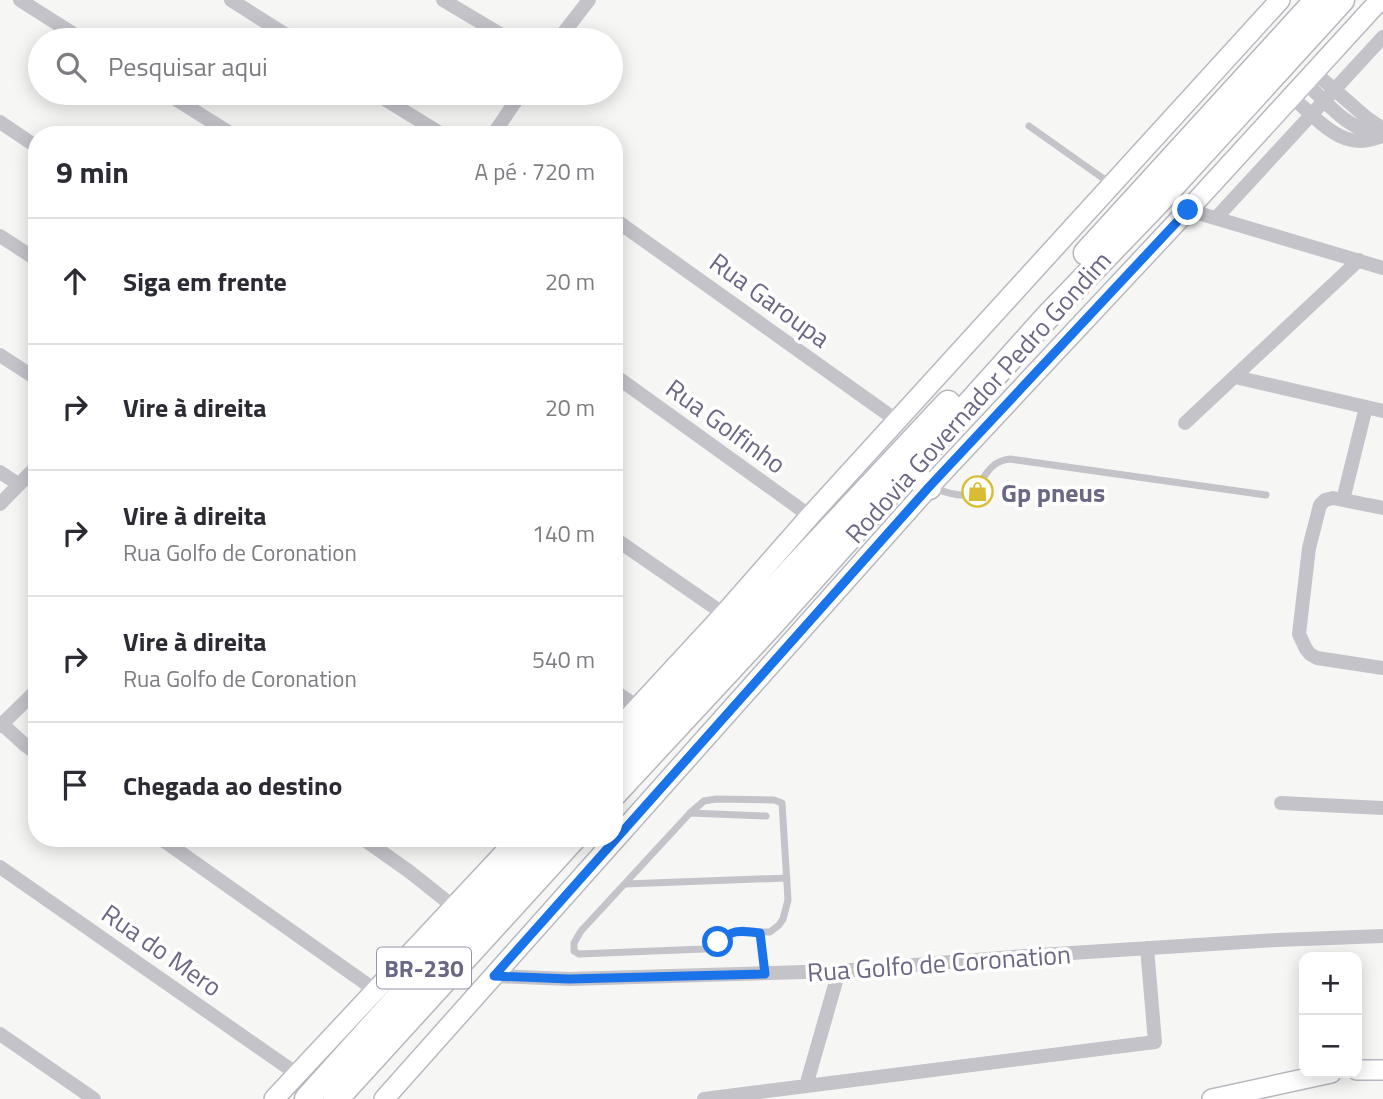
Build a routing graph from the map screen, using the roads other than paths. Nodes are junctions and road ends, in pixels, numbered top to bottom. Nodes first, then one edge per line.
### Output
1 (20, 0) edge
2 (231, 0) edge
3 (443, 0) edge
4 (589, 0) edge
5 (1280, 0) edge
6 (1317, 0) edge
7 (1342, 0) edge
8 (1380, 0) edge
9 (64, 28) edge
10 (275, 28) edge
11 (490, 28) edge
12 (567, 28) edge
13 (1383, 37) edge
14 (1310, 77) junction
15 (1330, 96) junction
16 (1292, 97) junction
17 (185, 105) edge
18 (394, 105) edge
19 (513, 105) edge
20 (1312, 114) junction
21 (0, 122) edge
22 (219, 126) edge
23 (428, 126) edge
24 (500, 126) edge
25 (1029, 126) dead end
26 (1383, 133) edge
27 (28, 140) edge
28 (1111, 185) junction
29 (1188, 210) junction
30 (1216, 218) junction
31 (623, 225) edge
32 (0, 236) edge
33 (28, 254) edge
34 (1359, 260) junction
35 (1383, 268) edge
36 (0, 355) edge
37 (28, 373) edge
38 (1236, 377) junction
39 (623, 382) edge
40 (1366, 407) junction
41 (1383, 411) edge
42 (897, 420) junction
43 (1185, 423) dead end
44 (909, 471) junction
45 (0, 472) edge
46 (28, 475) edge
47 (18, 484) junction
48 (929, 487) junction
49 (1266, 495) dead end
50 (1343, 500) junction
51 (0, 504) edge
52 (1383, 508) edge
53 (810, 516) junction
54 (623, 544) edge
55 (724, 614) junction
56 (1383, 668) edge
57 (623, 697) edge
58 (28, 699) edge
59 (638, 707) junction
60 (623, 723) edge
61 (1, 725) edge
62 (28, 747) edge
63 (623, 750) edge
64 (623, 784) edge
65 (1281, 803) dead end
66 (1383, 808) edge
67 (690, 813) junction
68 (766, 816) dead end
69 (623, 831) edge
70 (173, 847) edge
71 (375, 847) edge
72 (510, 847) edge
73 (534, 847) edge
74 (566, 847) edge
75 (609, 847) edge
76 (0, 867) edge
77 (787, 878) junction
78 (625, 884) junction
79 (454, 908) junction
80 (760, 933) junction
81 (1383, 936) edge
82 (1147, 948) junction
83 (839, 971) junction
84 (765, 974) junction
85 (494, 976) junction
86 (374, 990) junction
87 (0, 1034) edge
88 (1362, 1070) edge
89 (1383, 1070) edge
90 (297, 1074) junction
91 (1308, 1078) edge
92 (806, 1086) junction
93 (94, 1099) edge
94 (274, 1099) edge
95 (307, 1099) edge
96 (336, 1099) edge
97 (384, 1099) edge
98 (704, 1099) edge
99 (1212, 1099) edge

1 - 9 street
2 - 10 street
3 - 11 street
4 - 12 street
5 - 28 street
6 - 63 highway, Rodovia Governador Pedro Gondim
7 - 44 highway, Rodovia Governador Pedro Gondim
8 - 14 street
13 - 15 street
14 - 15 street
14 - 16 street
15 - 20 street
15 - 26 street
16 - 20 street
16 - 29 street
17 - 22 street
18 - 23 street
19 - 24 street
20 - 26 street
20 - 30 street
21 - 27 street
25 - 28 lane
28 - 42 street
29 - 30 street
29 - 48 street
30 - 34 street
31 - 42 street, Rua Garoupa
32 - 33 street
34 - 35 street
34 - 38 street
36 - 37 street
38 - 40 street
38 - 43 street
39 - 53 street, Rua Golfinho
40 - 41 street
40 - 50 street
42 - 53 street
44 - 48 highway
44 - 64 highway, Rodovia Governador Pedro Gondim
45 - 47 street
46 - 47 street
47 - 51 street
48 - 49 lane
48 - 69 street
50 - 52 street
50 - 56 street
53 - 55 street
54 - 55 street
55 - 59 street
57 - 59 street
58 - 61 street
59 - 60 street
61 - 62 street
65 - 66 street
67 - 68 lane
67 - 77 lane
67 - 78 lane
70 - 86 street
71 - 79 street
72 - 79 street
73 - 95 highway, BR-230
74 - 96 highway, BR-230
75 - 85 street
76 - 90 street, Rua do Mero
77 - 78 lane
77 - 80 lane
78 - 80 lane
79 - 86 street
80 - 84 lane
81 - 82 street, Rua Golfo de Coronation
82 - 83 street, Rua Golfo de Coronation
82 - 92 street
83 - 84 street, Rua Golfo de Coronation
83 - 92 street
84 - 85 street, Rua Golfo de Coronation
85 - 97 street
86 - 90 street
87 - 93 street
88 - 89 street
90 - 94 street
91 - 99 street
92 - 98 street

